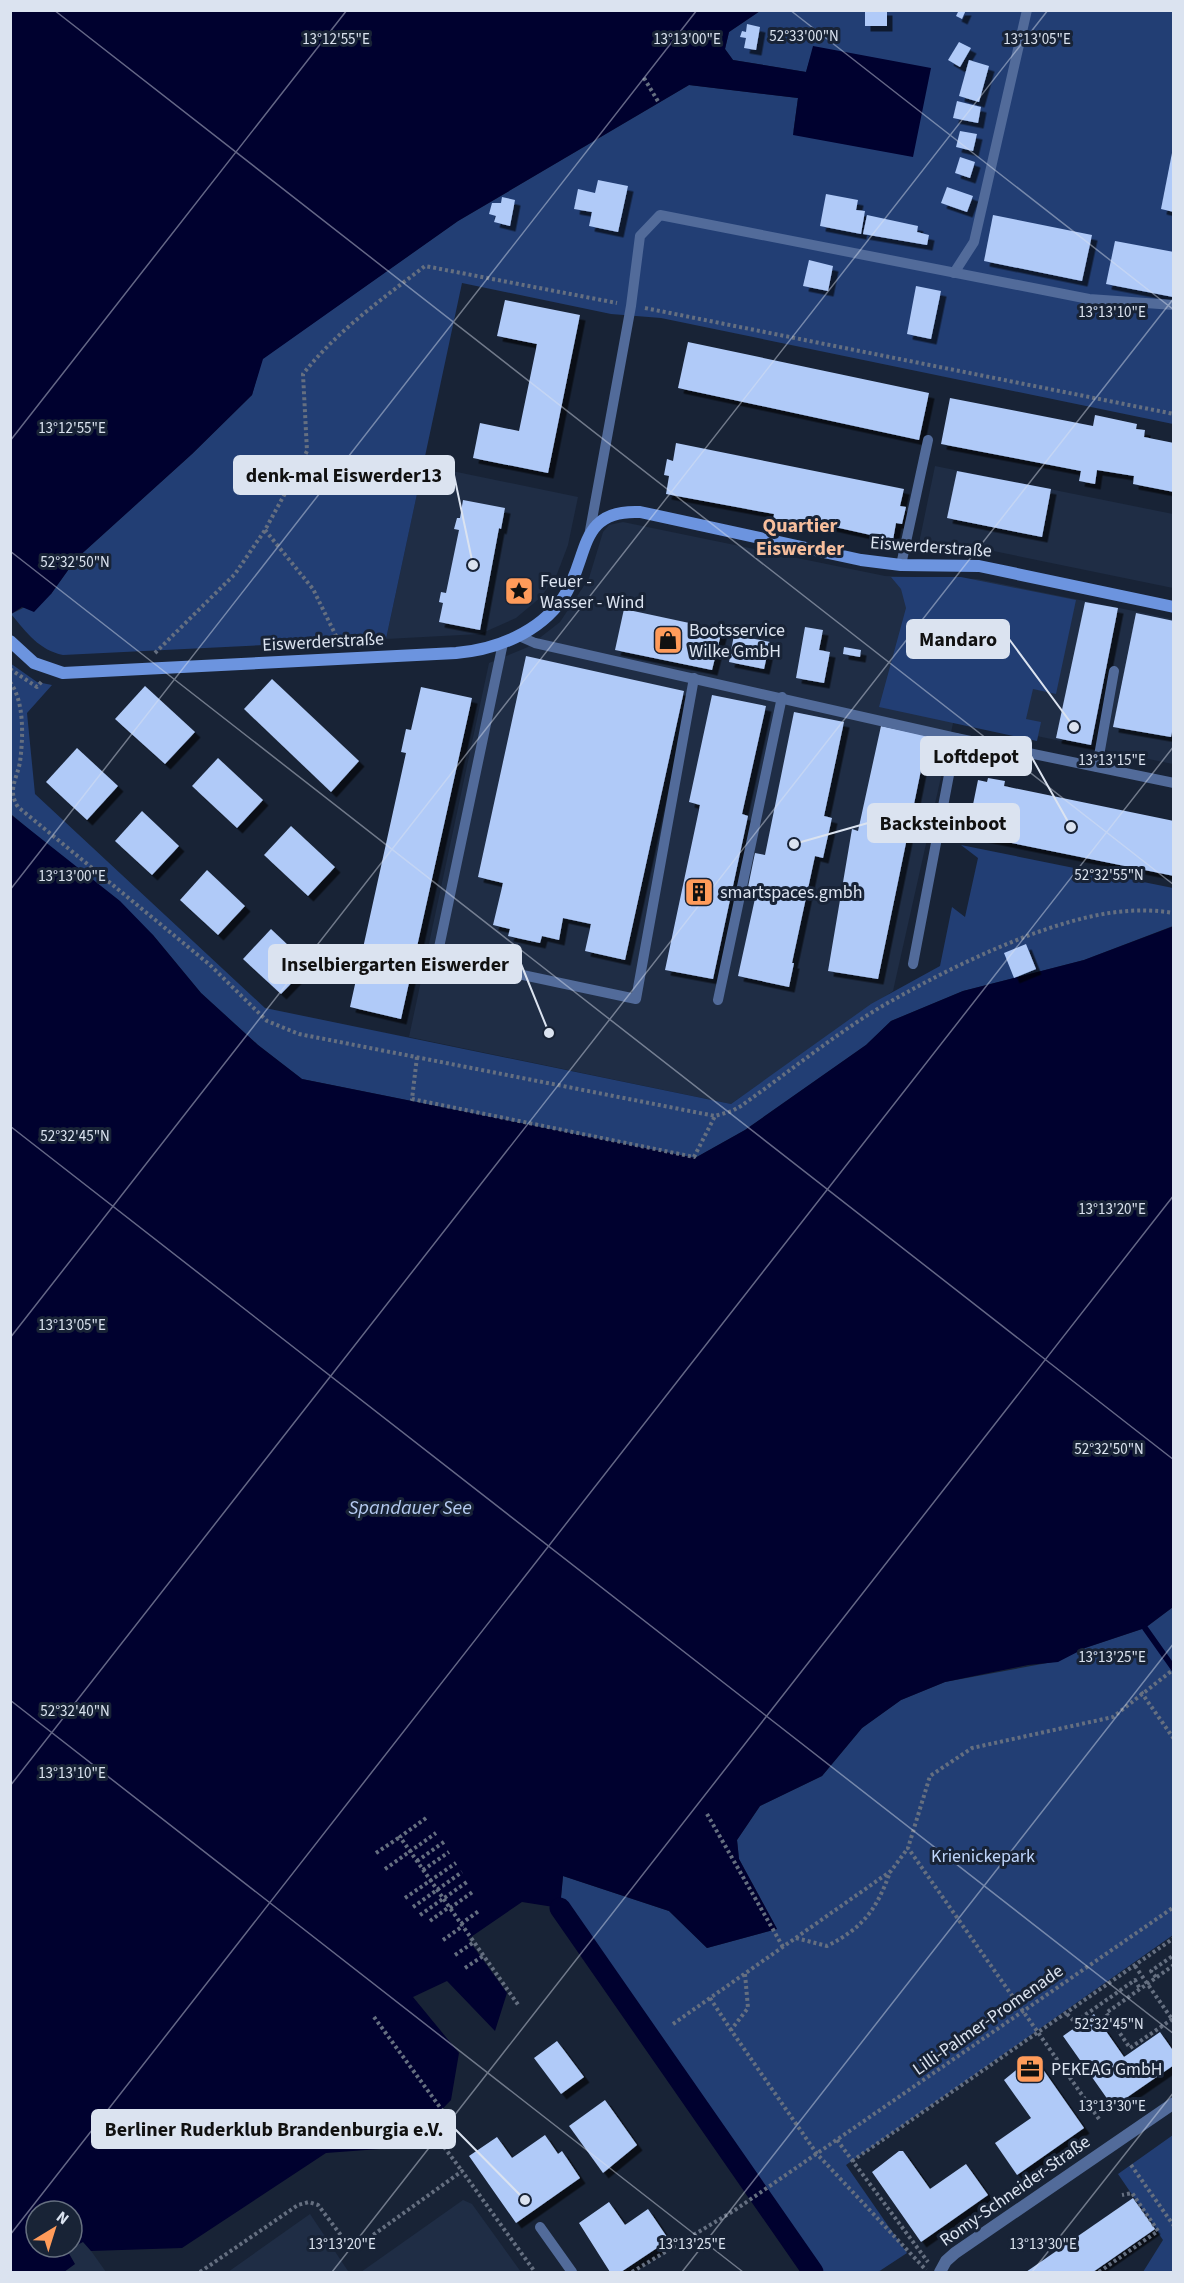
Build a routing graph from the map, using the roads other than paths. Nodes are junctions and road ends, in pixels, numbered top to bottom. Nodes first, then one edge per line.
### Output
1 (1027, 10) edge
2 (954, 273) junction
3 (1173, 305) edge
4 (928, 440) dead end
5 (589, 536) junction
6 (901, 565) junction
7 (1173, 607) edge
8 (519, 636) junction
9 (10, 641) edge
10 (503, 643) junction
11 (1114, 671) dead end
12 (694, 678) junction
13 (782, 697) junction
14 (956, 738) junction
15 (1097, 766) junction
16 (1173, 783) edge
17 (914, 964) dead end
18 (718, 1000) dead end
19 (1173, 2103) edge
20 (540, 2227) dead end
21 (572, 2272) edge
22 (940, 2272) edge

1 - 2 lane
2 - 3 lane
2 - 5 lane, Eiswerderstraße
4 - 6 lane
5 - 6 street, Eiswerderstraße
5 - 8 street, Eiswerderstraße
6 - 7 street, Eiswerderstraße
8 - 10 street, Eiswerderstraße
8 - 12 lane
9 - 10 street, Eiswerderstraße
10 - 12 lane
11 - 15 lane
12 - 13 lane
13 - 14 lane
13 - 18 lane
14 - 15 lane
14 - 17 lane
15 - 16 lane
19 - 22 street, Romy-Schneider-Straße
20 - 21 lane

